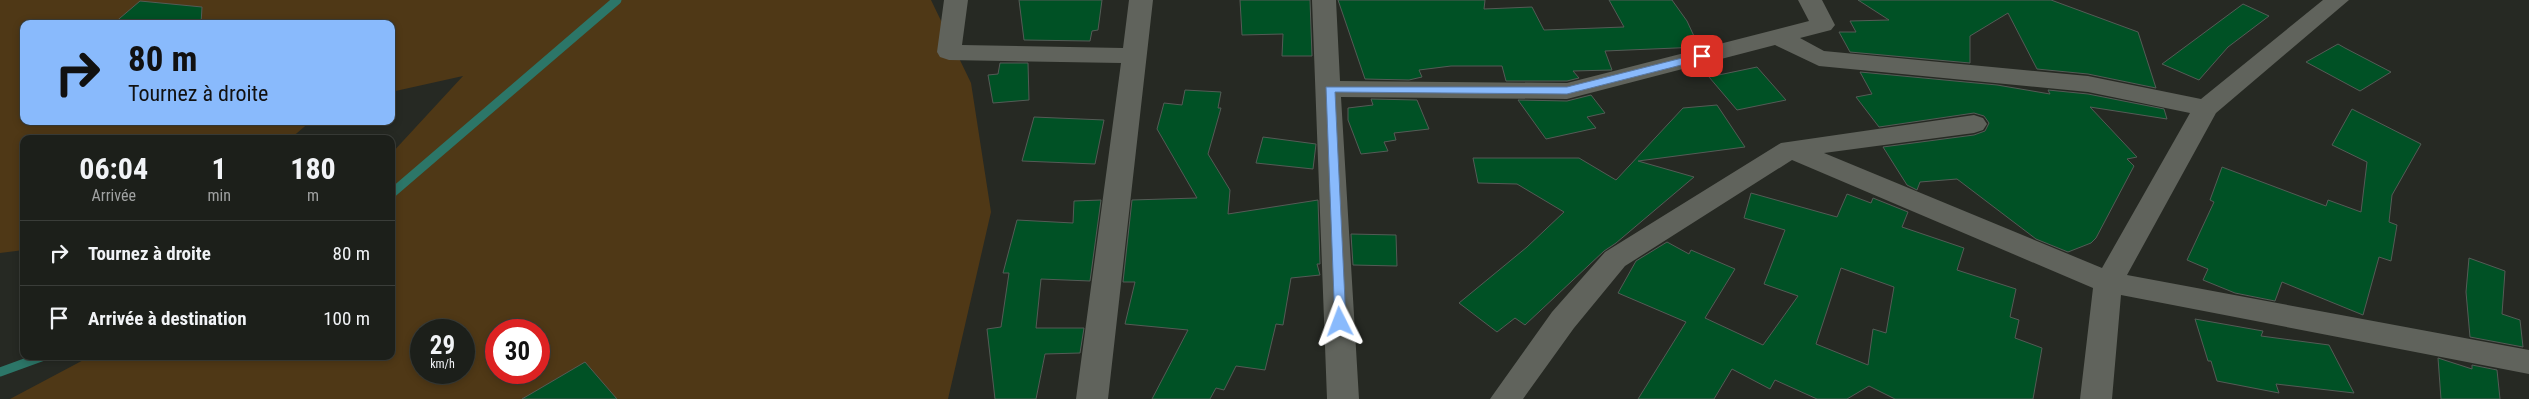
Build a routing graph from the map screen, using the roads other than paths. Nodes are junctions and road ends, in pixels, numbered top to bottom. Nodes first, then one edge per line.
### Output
1 (956, 0) edge
2 (1141, 0) edge
3 (1324, 0) edge
4 (1810, 0) edge
5 (2337, 0) edge
6 (1778, 37) junction
7 (1134, 56) junction
8 (1330, 89) junction
9 (2206, 108) junction
10 (1974, 124) dead end
11 (1790, 149) junction
12 (2108, 282) junction
13 (2529, 362) edge
14 (1092, 399) edge
15 (1343, 399) edge
16 (1506, 399) edge
17 (2096, 399) edge

1 - 7 street
2 - 7 street
3 - 8 street
4 - 6 street
5 - 9 street
6 - 8 street
6 - 9 street
7 - 14 street
8 - 15 street
9 - 12 street
10 - 11 street
11 - 12 street
11 - 16 street
12 - 13 street
12 - 17 street

